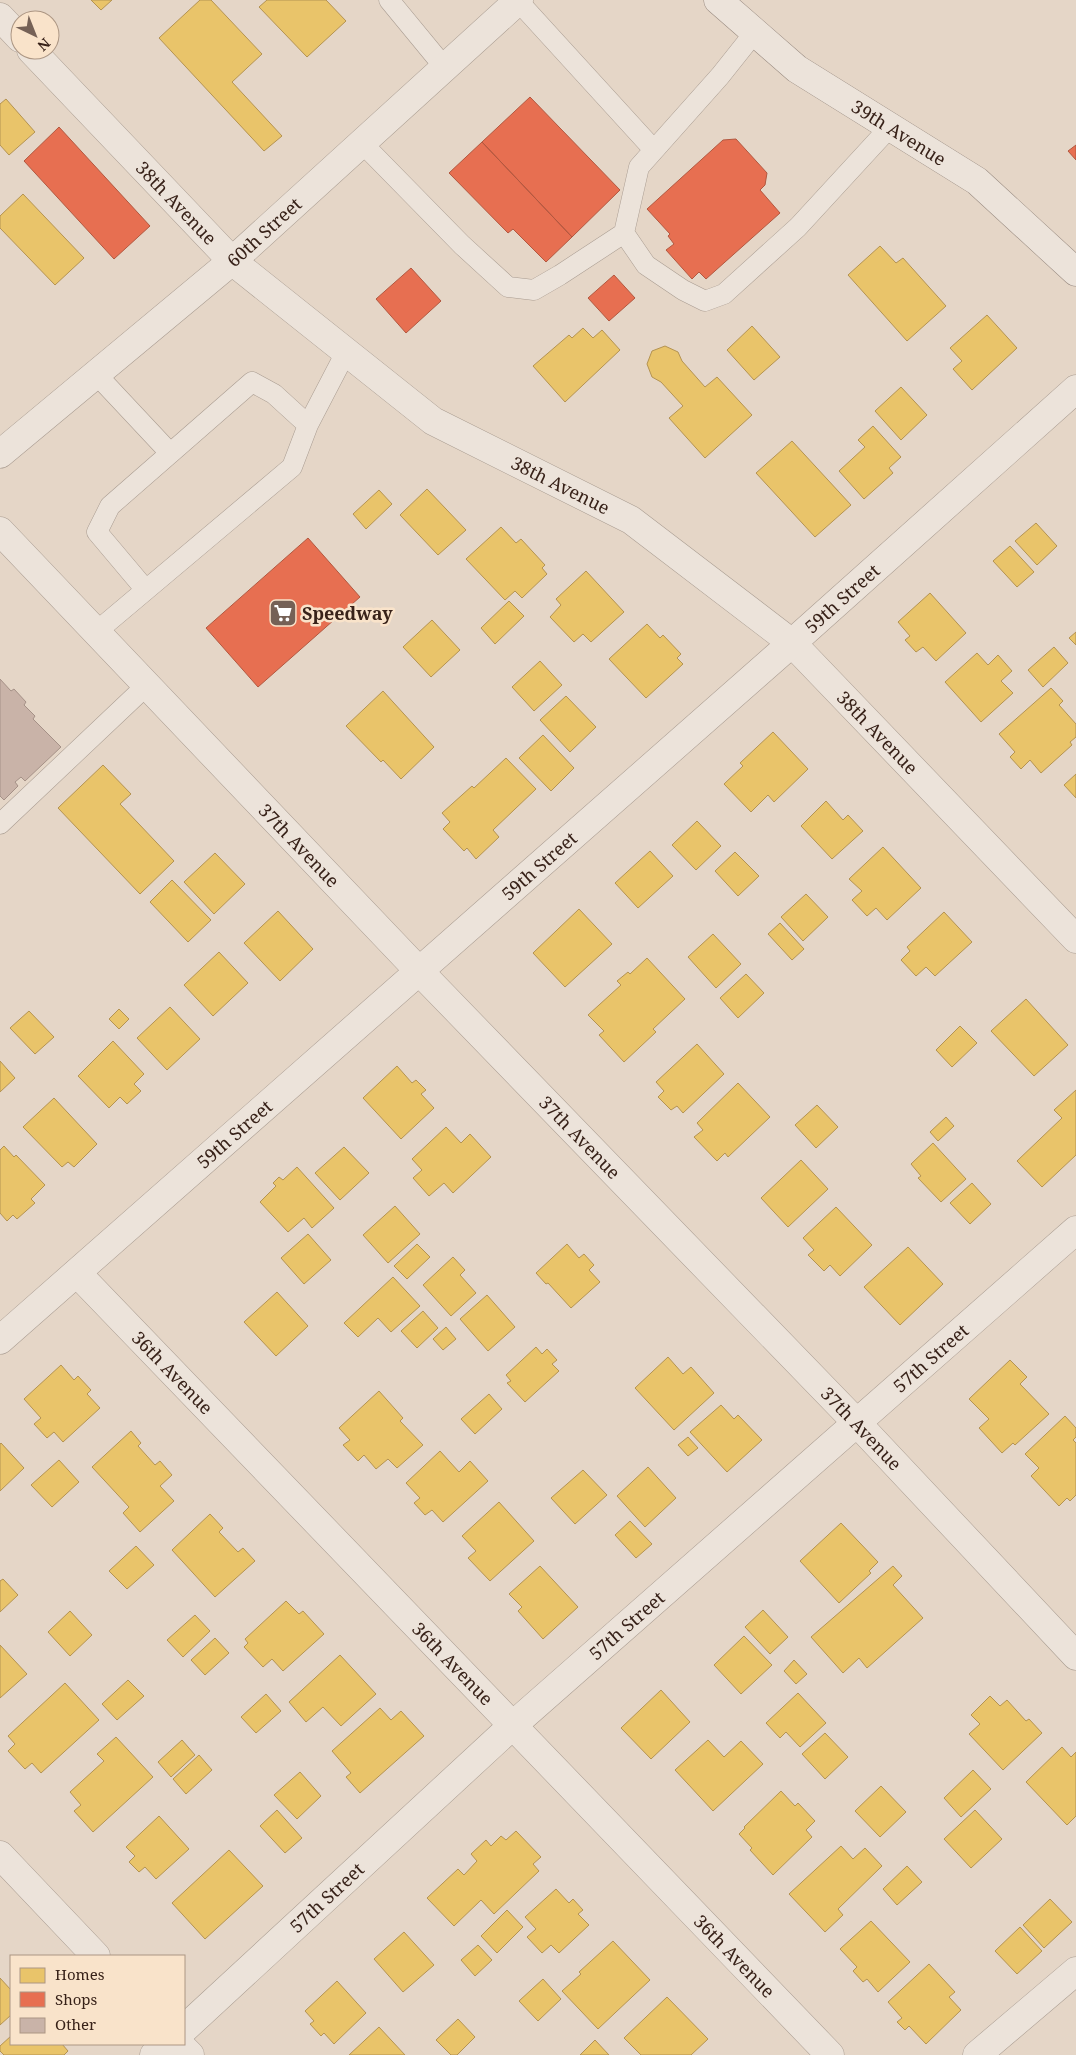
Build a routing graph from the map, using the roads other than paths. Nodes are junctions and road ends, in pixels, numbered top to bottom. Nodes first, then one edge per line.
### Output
1 (388, 0) edge
2 (718, 0) edge
3 (518, 1) edge
4 (0, 17) edge
5 (10, 28) edge
6 (754, 32) junction
7 (41, 60) edge
8 (445, 68) junction
9 (890, 126) junction
10 (362, 143) junction
11 (654, 150) junction
12 (624, 233) junction
13 (232, 261) junction
14 (1076, 272) edge
15 (346, 352) junction
16 (96, 374) junction
17 (1076, 389) edge
18 (308, 425) junction
19 (0, 454) edge
20 (170, 454) junction
21 (0, 531) edge
22 (145, 589) junction
23 (96, 632) junction
24 (792, 643) junction
25 (147, 686) junction
26 (0, 824) edge
27 (1076, 939) edge
28 (420, 972) junction
29 (1076, 1230) edge
30 (77, 1273) junction
31 (0, 1340) edge
32 (857, 1423) junction
33 (1076, 1656) edge
34 (512, 1726) junction
35 (0, 1855) edge
36 (95, 1955) edge
37 (1076, 1972) edge
38 (185, 2027) edge
39 (166, 2045) edge
40 (180, 2045) edge
41 (154, 2055) edge
42 (190, 2055) edge
43 (830, 2055) edge
44 (978, 2055) edge

1 - 8 lane
2 - 6 street, 39th Avenue
3 - 8 street, 60th Street
3 - 11 lane
4 - 5 street
6 - 9 street, 39th Avenue
6 - 11 lane
7 - 13 street, 38th Avenue
8 - 10 street, 60th Street
9 - 12 lane
9 - 14 street, 39th Avenue
10 - 12 lane
10 - 13 street, 60th Street
11 - 12 lane
13 - 15 street, 38th Avenue
13 - 16 street, 60th Street
15 - 18 lane
15 - 24 street, 38th Avenue
16 - 19 street, 60th Street
16 - 20 lane
17 - 24 street, 59th Street
18 - 20 lane
18 - 22 lane
20 - 22 lane
21 - 23 street, 37th Avenue
22 - 23 lane
23 - 25 street, 37th Avenue
24 - 27 street, 38th Avenue
24 - 28 street, 59th Street
25 - 26 lane
25 - 28 street, 37th Avenue
28 - 30 street, 59th Street
28 - 32 street, 37th Avenue
29 - 32 street, 57th Street
30 - 31 street, 59th Street
30 - 34 street, 36th Avenue
32 - 33 street, 37th Avenue
32 - 34 street, 57th Street
34 - 38 street, 57th Street
34 - 43 street, 36th Avenue
35 - 36 street
37 - 44 street
39 - 41 street
40 - 42 street

